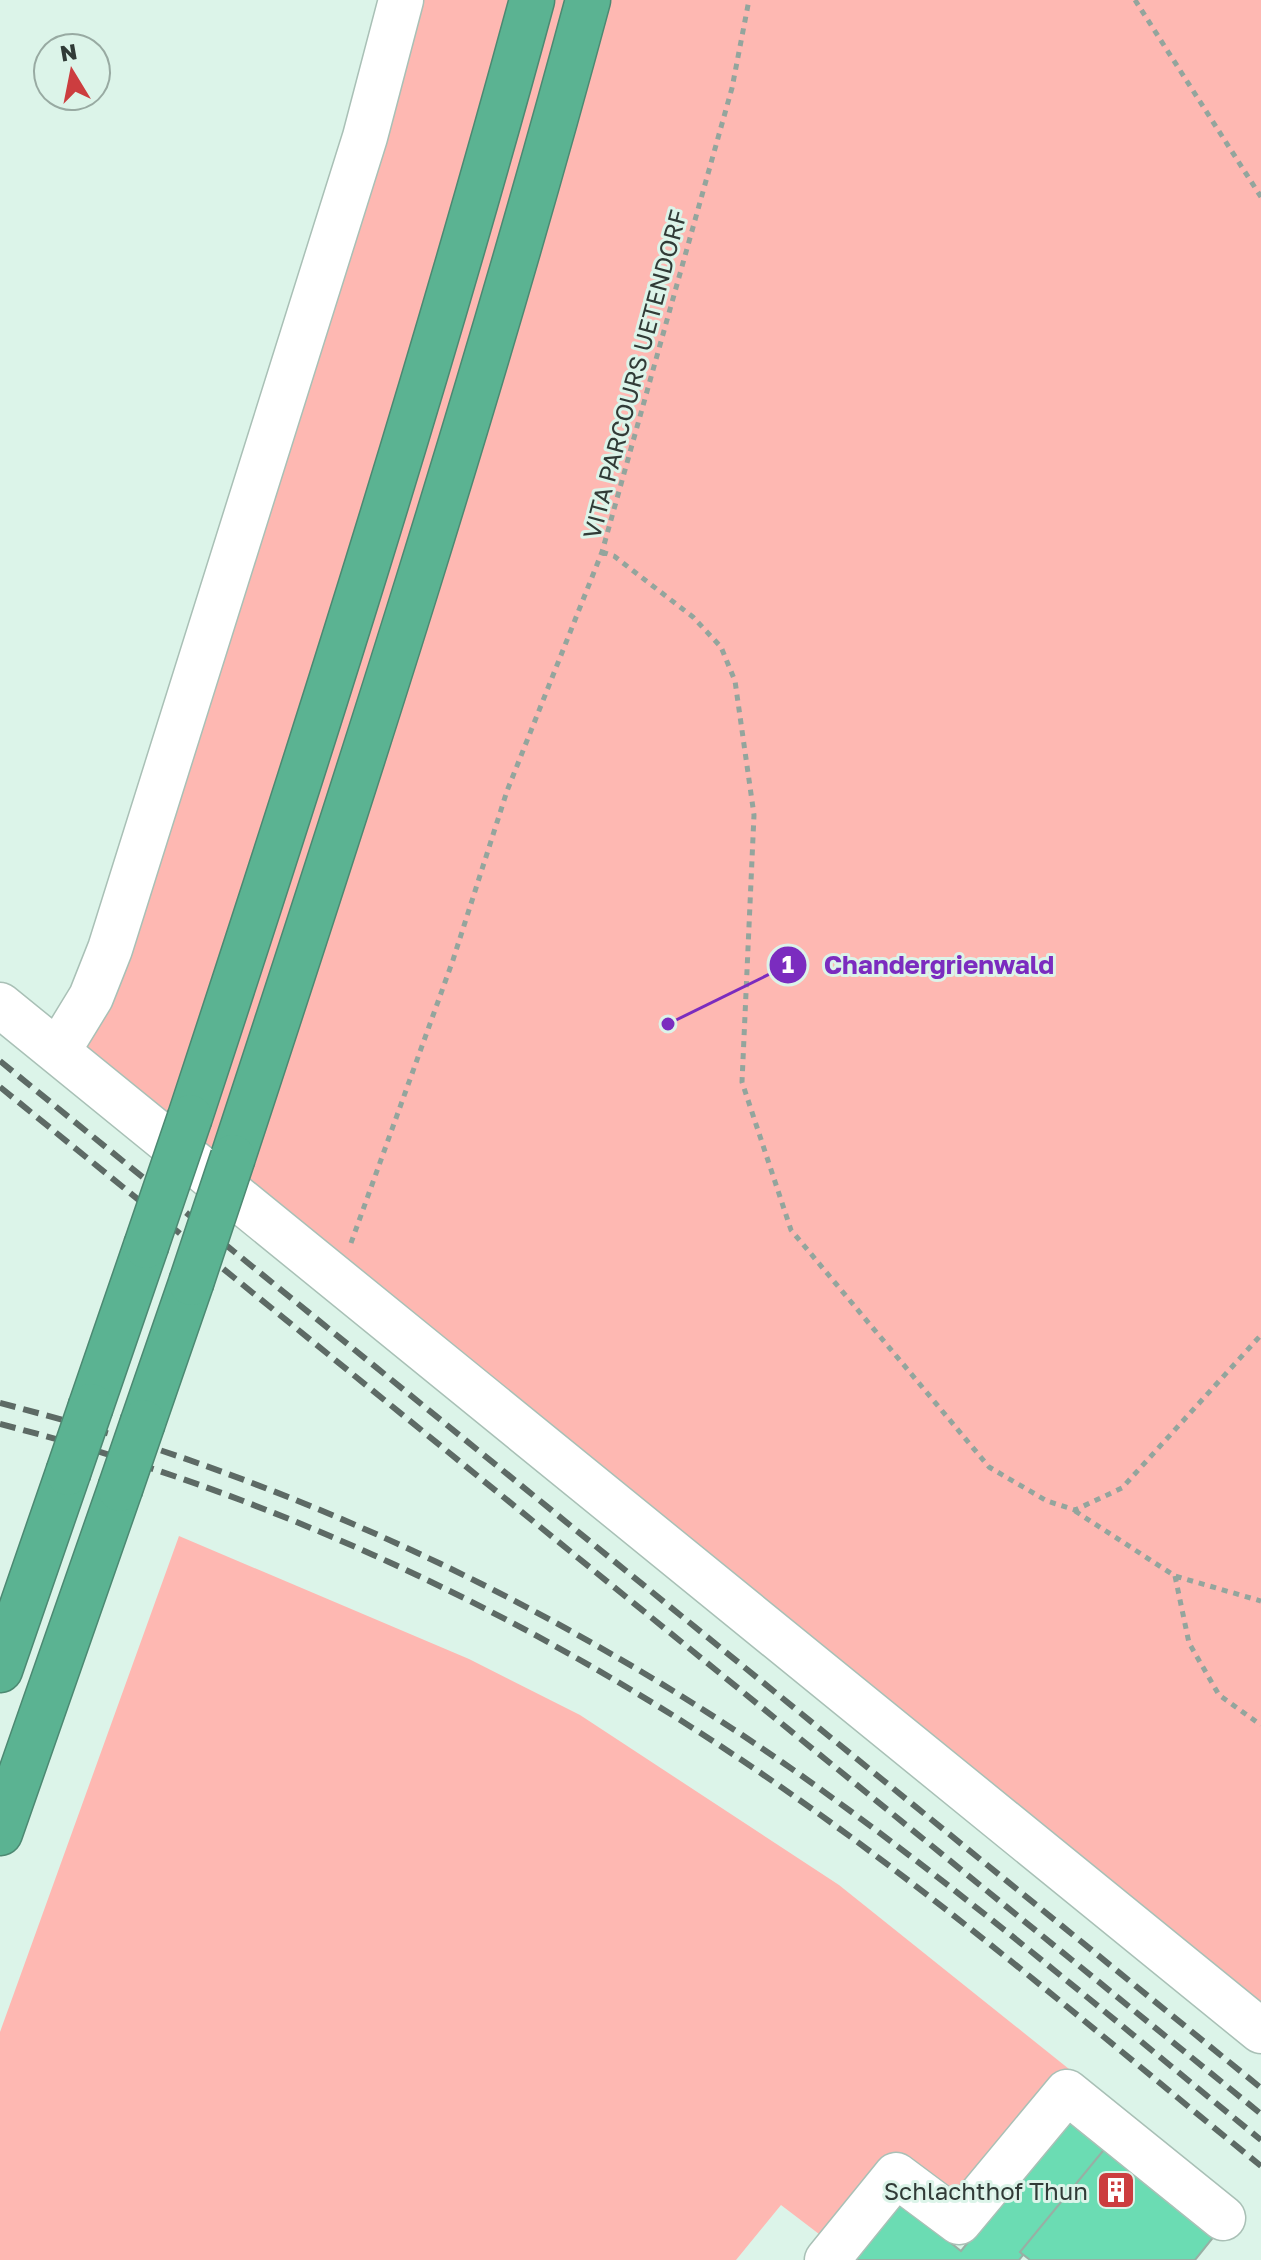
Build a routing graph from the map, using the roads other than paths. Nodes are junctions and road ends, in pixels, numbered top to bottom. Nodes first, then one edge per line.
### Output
1 (401, 0) edge
2 (532, 0) edge
3 (588, 0) edge
4 (0, 1005) edge
5 (58, 1051) junction
6 (0, 1670) edge
7 (0, 1833) edge
8 (1261, 2031) edge
9 (1223, 2218) dead end
10 (827, 2260) edge

1 - 5 lane
2 - 6 highway, bridge
3 - 7 highway, bridge
4 - 5 lane
5 - 8 lane
9 - 10 lane

